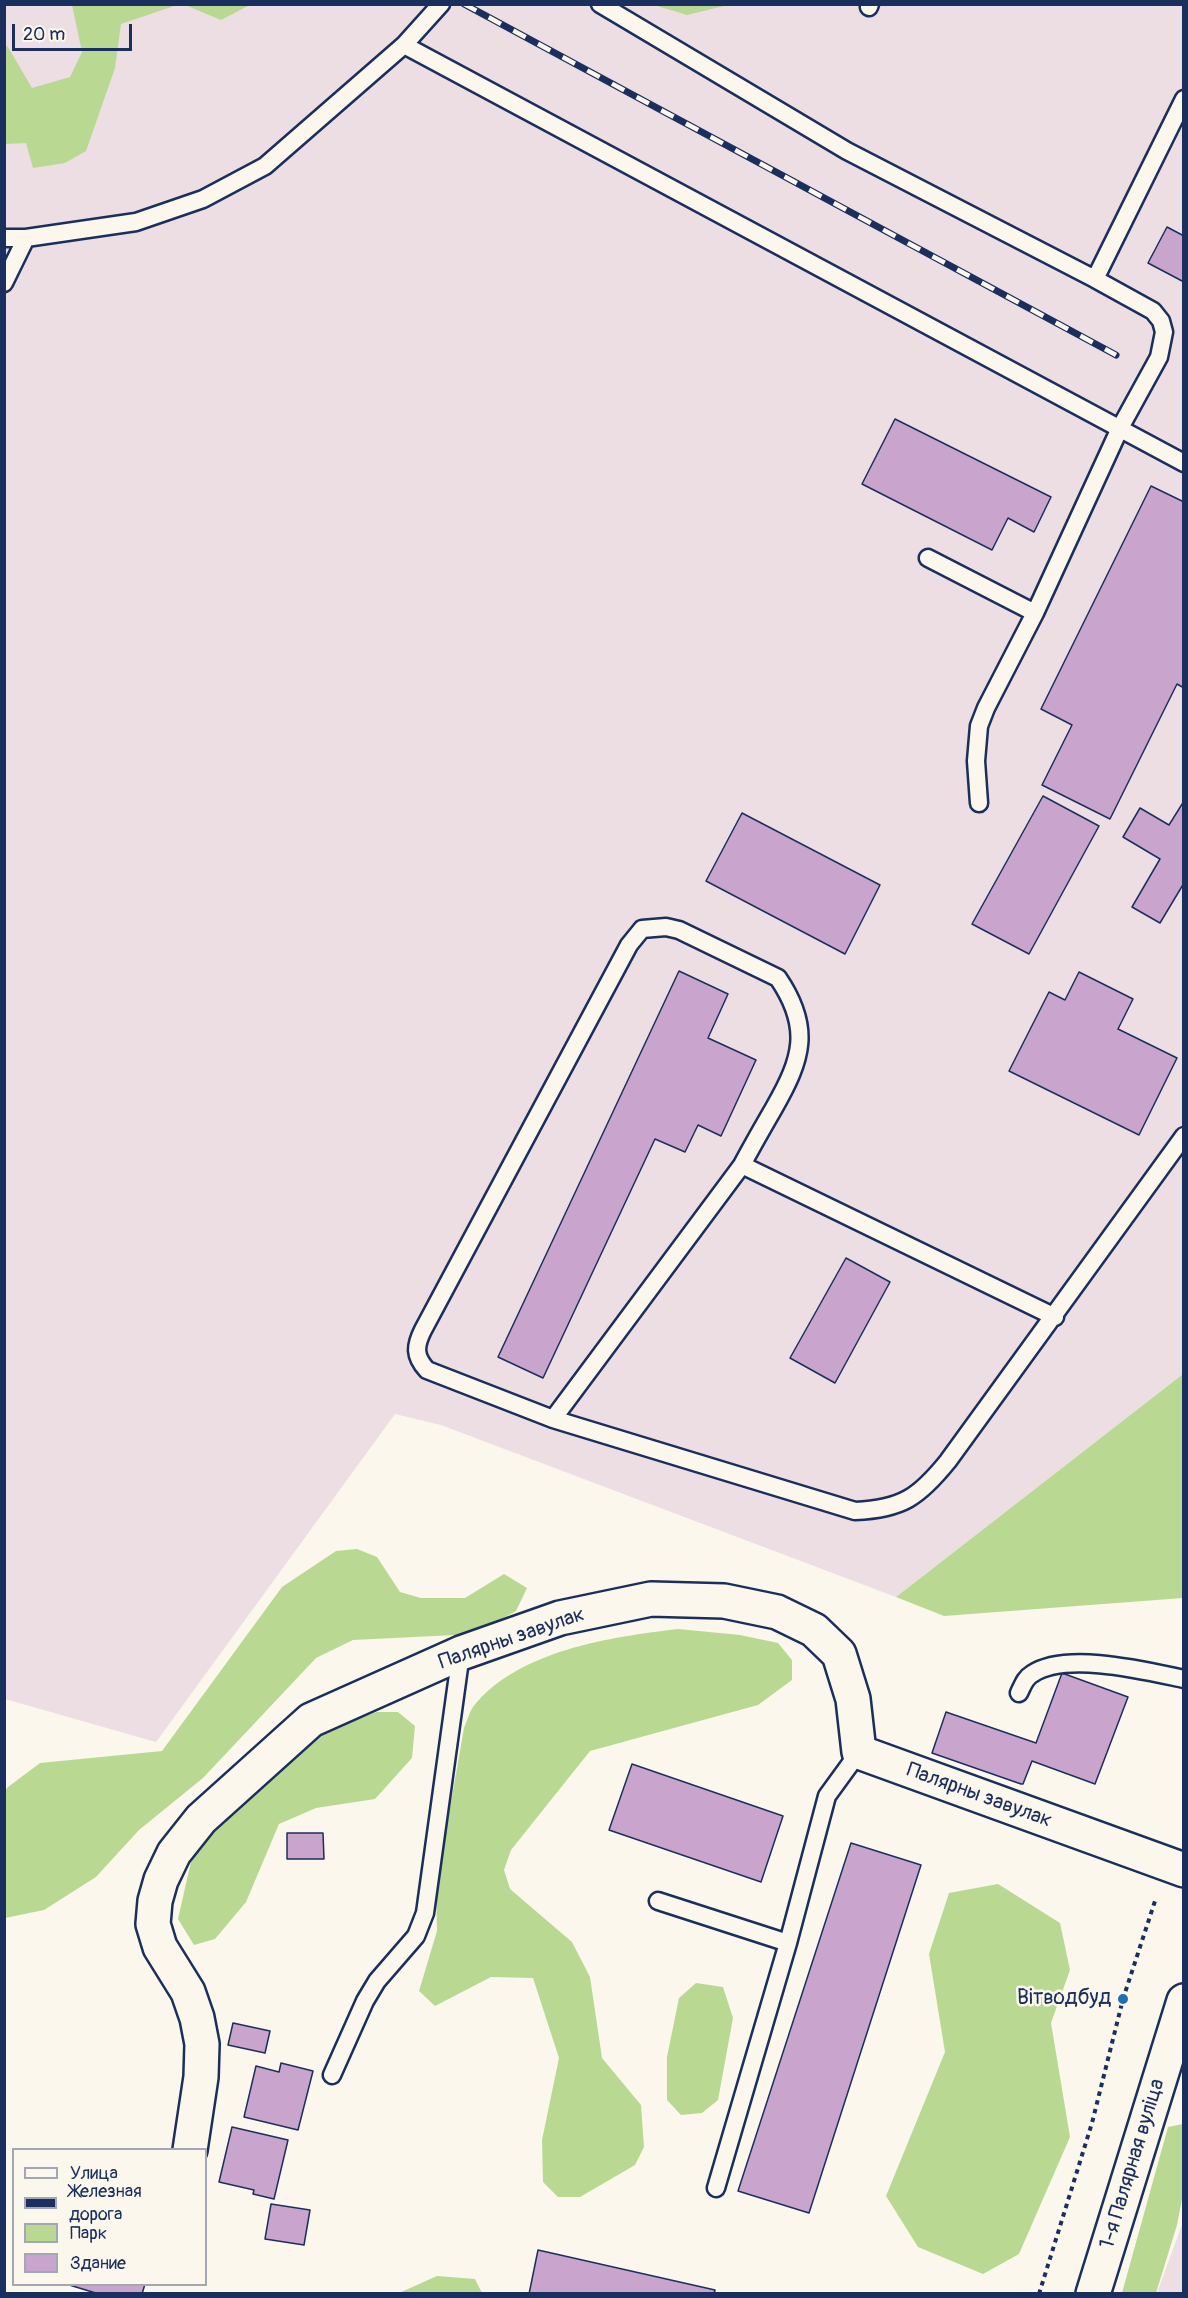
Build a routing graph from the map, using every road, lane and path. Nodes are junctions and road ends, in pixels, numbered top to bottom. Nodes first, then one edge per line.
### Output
1 (441, 4) edge
2 (600, 4) edge
3 (404, 45) junction
4 (1184, 99) edge
5 (4, 238) edge
6 (26, 238) junction
7 (1095, 279) junction
8 (4, 284) edge
9 (1120, 428) junction
10 (1184, 463) edge
11 (928, 558) dead end
12 (1035, 613) junction
13 (979, 803) dead end
14 (1184, 1136) edge
15 (742, 1165) junction
16 (1055, 1317) junction
17 (553, 1419) junction
18 (461, 1653) junction
19 (1184, 1679) edge
20 (1019, 1693) dead end
21 (859, 1752) junction
22 (1184, 1870) edge
23 (658, 1901) dead end
24 (1152, 1907) dead end
25 (788, 1943) junction
26 (1184, 2001) edge
27 (332, 2075) dead end
28 (190, 2148) edge
29 (716, 2188) dead end
30 (1038, 2294) edge
31 (1093, 2294) edge

1 - 3 lane
2 - 7 lane
3 - 6 lane
3 - 9 lane
4 - 7 lane
5 - 6 lane
6 - 8 lane
7 - 9 lane
9 - 10 lane
9 - 12 lane
11 - 12 lane
12 - 13 lane
14 - 16 lane
15 - 16 lane
15 - 17 lane
15 - 17 lane
16 - 17 lane
18 - 21 street, Палярны завулак
18 - 27 lane
18 - 28 street, Палярны завулак
19 - 20 lane
21 - 22 street, Палярны завулак
21 - 25 lane
23 - 25 lane
24 - 30 path
25 - 29 lane
26 - 31 street, 1-я Палярная вуліца

